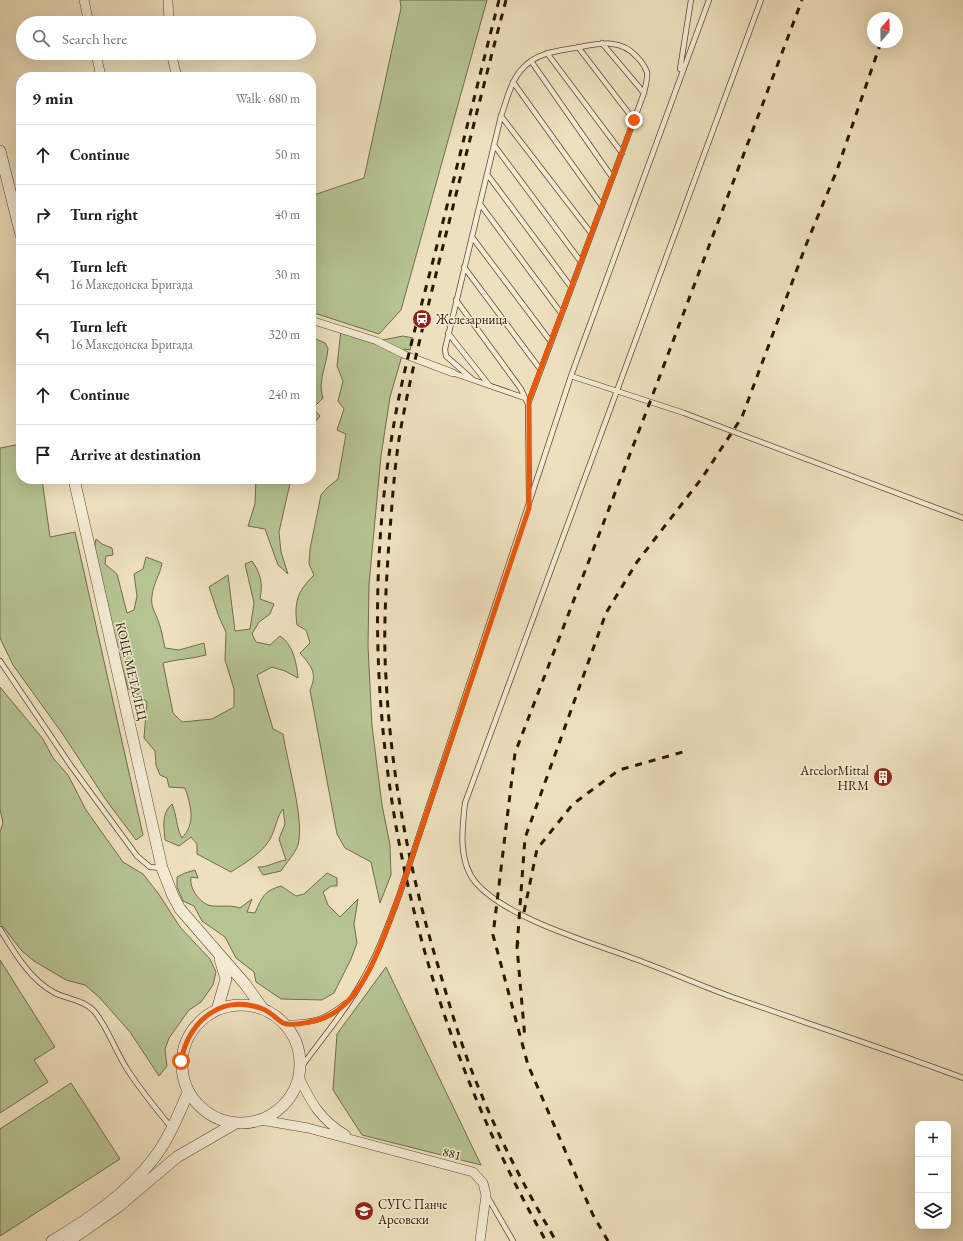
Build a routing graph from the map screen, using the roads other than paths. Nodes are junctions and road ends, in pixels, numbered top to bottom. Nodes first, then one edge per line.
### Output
1 (84, 0) edge
2 (168, 0) edge
3 (691, 0) edge
4 (709, 0) edge
5 (761, 0) edge
6 (87, 16) edge
7 (169, 16) edge
8 (602, 43) junction
9 (578, 48) junction
10 (547, 53) junction
11 (97, 60) edge
12 (173, 60) edge
13 (531, 60) junction
14 (100, 72) edge
15 (176, 72) edge
16 (679, 78) junction
17 (513, 82) junction
18 (644, 93) junction
19 (501, 116) junction
20 (634, 120) junction
21 (494, 145) junction
22 (0, 151) edge
23 (622, 153) junction
24 (487, 174) junction
25 (612, 177) junction
26 (480, 204) junction
27 (602, 206) junction
28 (16, 215) edge
29 (591, 233) junction
30 (472, 237) junction
31 (581, 262) junction
32 (464, 267) junction
33 (571, 287) junction
34 (456, 300) junction
35 (561, 313) junction
36 (316, 322) edge
37 (448, 333) junction
38 (551, 342) junction
39 (540, 370) junction
40 (454, 373) joint
41 (571, 376) junction
42 (472, 379) junction
43 (489, 385) junction
44 (616, 390) junction
45 (525, 398) junction
46 (528, 404) junction
47 (75, 484) edge
48 (529, 508) junction
49 (963, 518) edge
50 (0, 661) edge
51 (2, 667) edge
52 (162, 868) junction
53 (0, 929) edge
54 (217, 951) junction
55 (349, 1000) junction
56 (263, 1009) junction
57 (217, 1010) junction
58 (284, 1023) junction
59 (302, 1066) junction
60 (299, 1078) junction
61 (963, 1078) edge
62 (188, 1093) junction
63 (261, 1120) junction
64 (234, 1124) junction
65 (173, 1128) junction
66 (354, 1140) junction
67 (486, 1195) junction
68 (52, 1241) edge
69 (69, 1241) edge
70 (480, 1241) edge
71 (513, 1241) edge

1 - 6 street
2 - 7 street
3 - 16 lane
4 - 16 lane
5 - 44 lane
8 - 9 lane
8 - 18 lane
8 - 18 lane
9 - 10 lane
9 - 20 lane
10 - 13 lane
10 - 23 lane
11 - 14 street
12 - 15 street
13 - 17 lane
13 - 25 lane
16 - 41 lane
17 - 19 lane
17 - 27 lane
18 - 20 lane
19 - 21 lane
19 - 29 lane
20 - 23 lane
21 - 24 lane
21 - 31 lane
22 - 28 street
23 - 25 lane
24 - 26 lane
24 - 33 lane
25 - 27 lane
26 - 30 lane
26 - 35 lane
27 - 29 lane
29 - 31 lane
30 - 32 lane
30 - 38 lane
31 - 33 lane
32 - 34 lane
32 - 39 lane
33 - 35 lane
34 - 37 lane
34 - 45 lane
35 - 38 lane
36 - 40 street
37 - 42 lane
37 - 43 lane
38 - 39 lane
39 - 46 lane
40 - 42 lane
41 - 44 lane
41 - 48 lane
42 - 43 lane
43 - 45 lane
44 - 49 lane
44 - 61 lane
45 - 46 lane
46 - 48 lane
47 - 52 street, КОЦЕ МЕТАЛЕЦ
48 - 55 lane
50 - 51 lane
51 - 52 lane
52 - 54 street, КОЦЕ МЕТАЛЕЦ
53 - 65 lane
54 - 56 street, КОЦЕ МЕТАЛЕЦ
54 - 57 street, КОЦЕ МЕТАЛЕЦ
55 - 58 lane
55 - 59 lane
56 - 57 street
56 - 58 street
57 - 62 street
58 - 59 street
59 - 60 street
60 - 63 street
60 - 66 street, 881
62 - 64 street
62 - 65 street
63 - 64 street
63 - 66 street, 881
64 - 69 street
65 - 68 street
66 - 67 street, 881
67 - 70 street
67 - 71 lane

